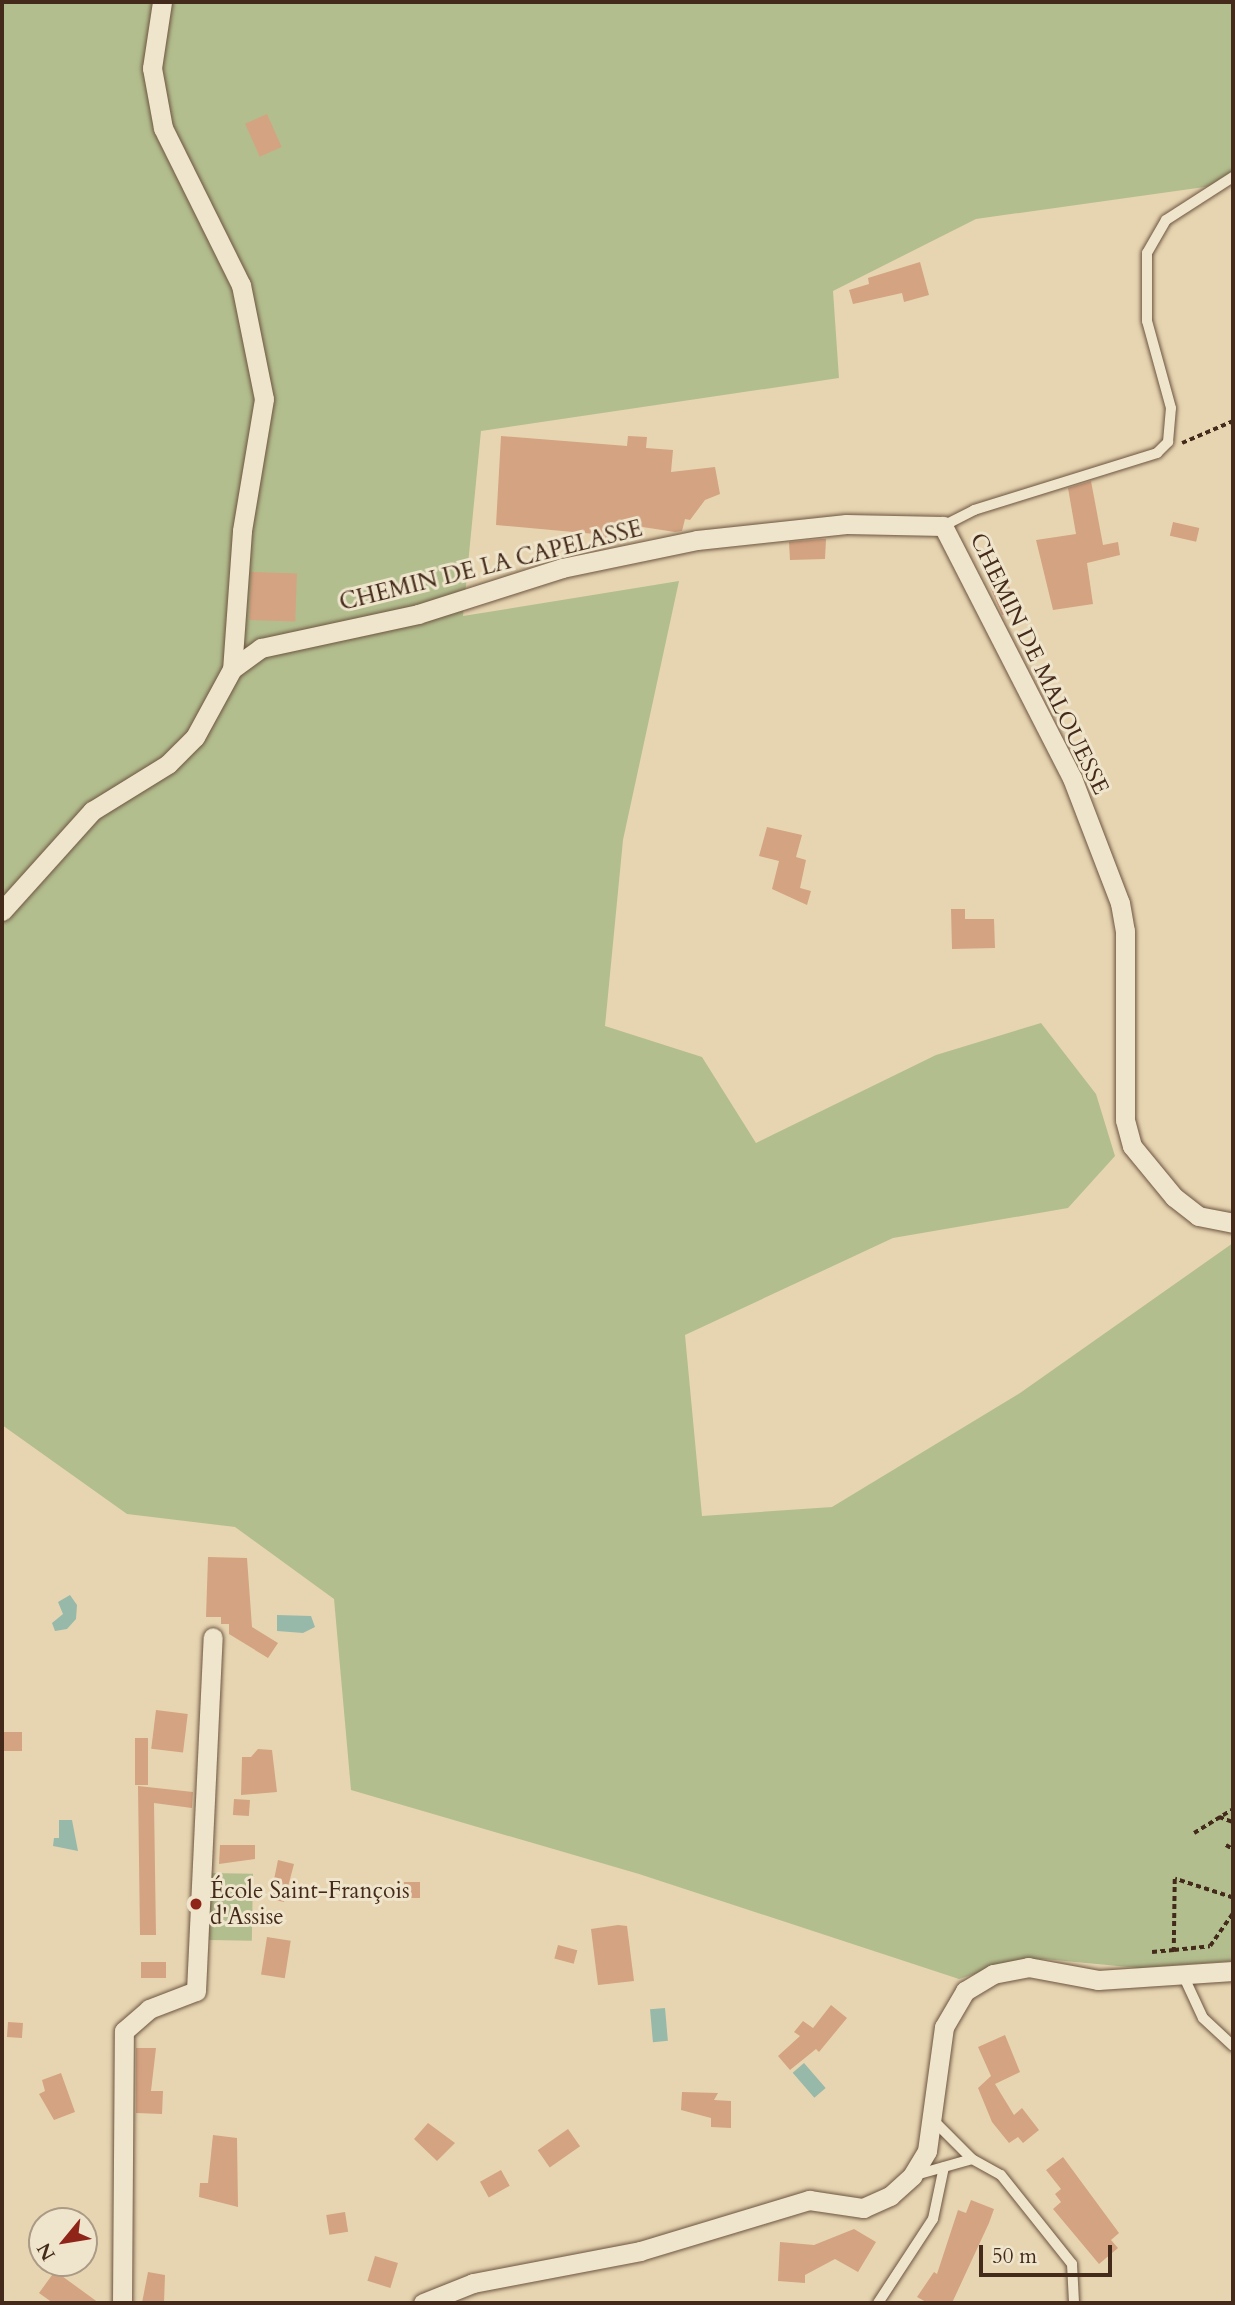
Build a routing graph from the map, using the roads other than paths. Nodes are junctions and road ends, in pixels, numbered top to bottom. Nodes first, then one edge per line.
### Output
1 (162, 2) edge
2 (1233, 177) edge
3 (943, 526) junction
4 (232, 669) junction
5 (2, 911) edge
6 (1233, 1223) edge
7 (213, 1637) dead end
8 (1233, 1971) edge
9 (1183, 1975) junction
10 (1233, 2046) edge
11 (933, 2120) junction
12 (972, 2159) junction
13 (944, 2167) junction
14 (912, 2176) junction
15 (122, 2303) edge
16 (423, 2303) edge
17 (878, 2303) edge
18 (1074, 2303) edge

1 - 4 street
2 - 3 lane
3 - 4 street, CHEMIN DE LA CAPELASSE
3 - 6 street, CHEMIN DE MALOUESSE
4 - 5 street, CHEMIN DE LA CAPELASSE
7 - 15 street
8 - 9 street
9 - 10 lane
9 - 11 street
11 - 12 lane
11 - 14 street
12 - 13 lane
12 - 18 lane
13 - 14 lane
13 - 17 lane
14 - 16 street

